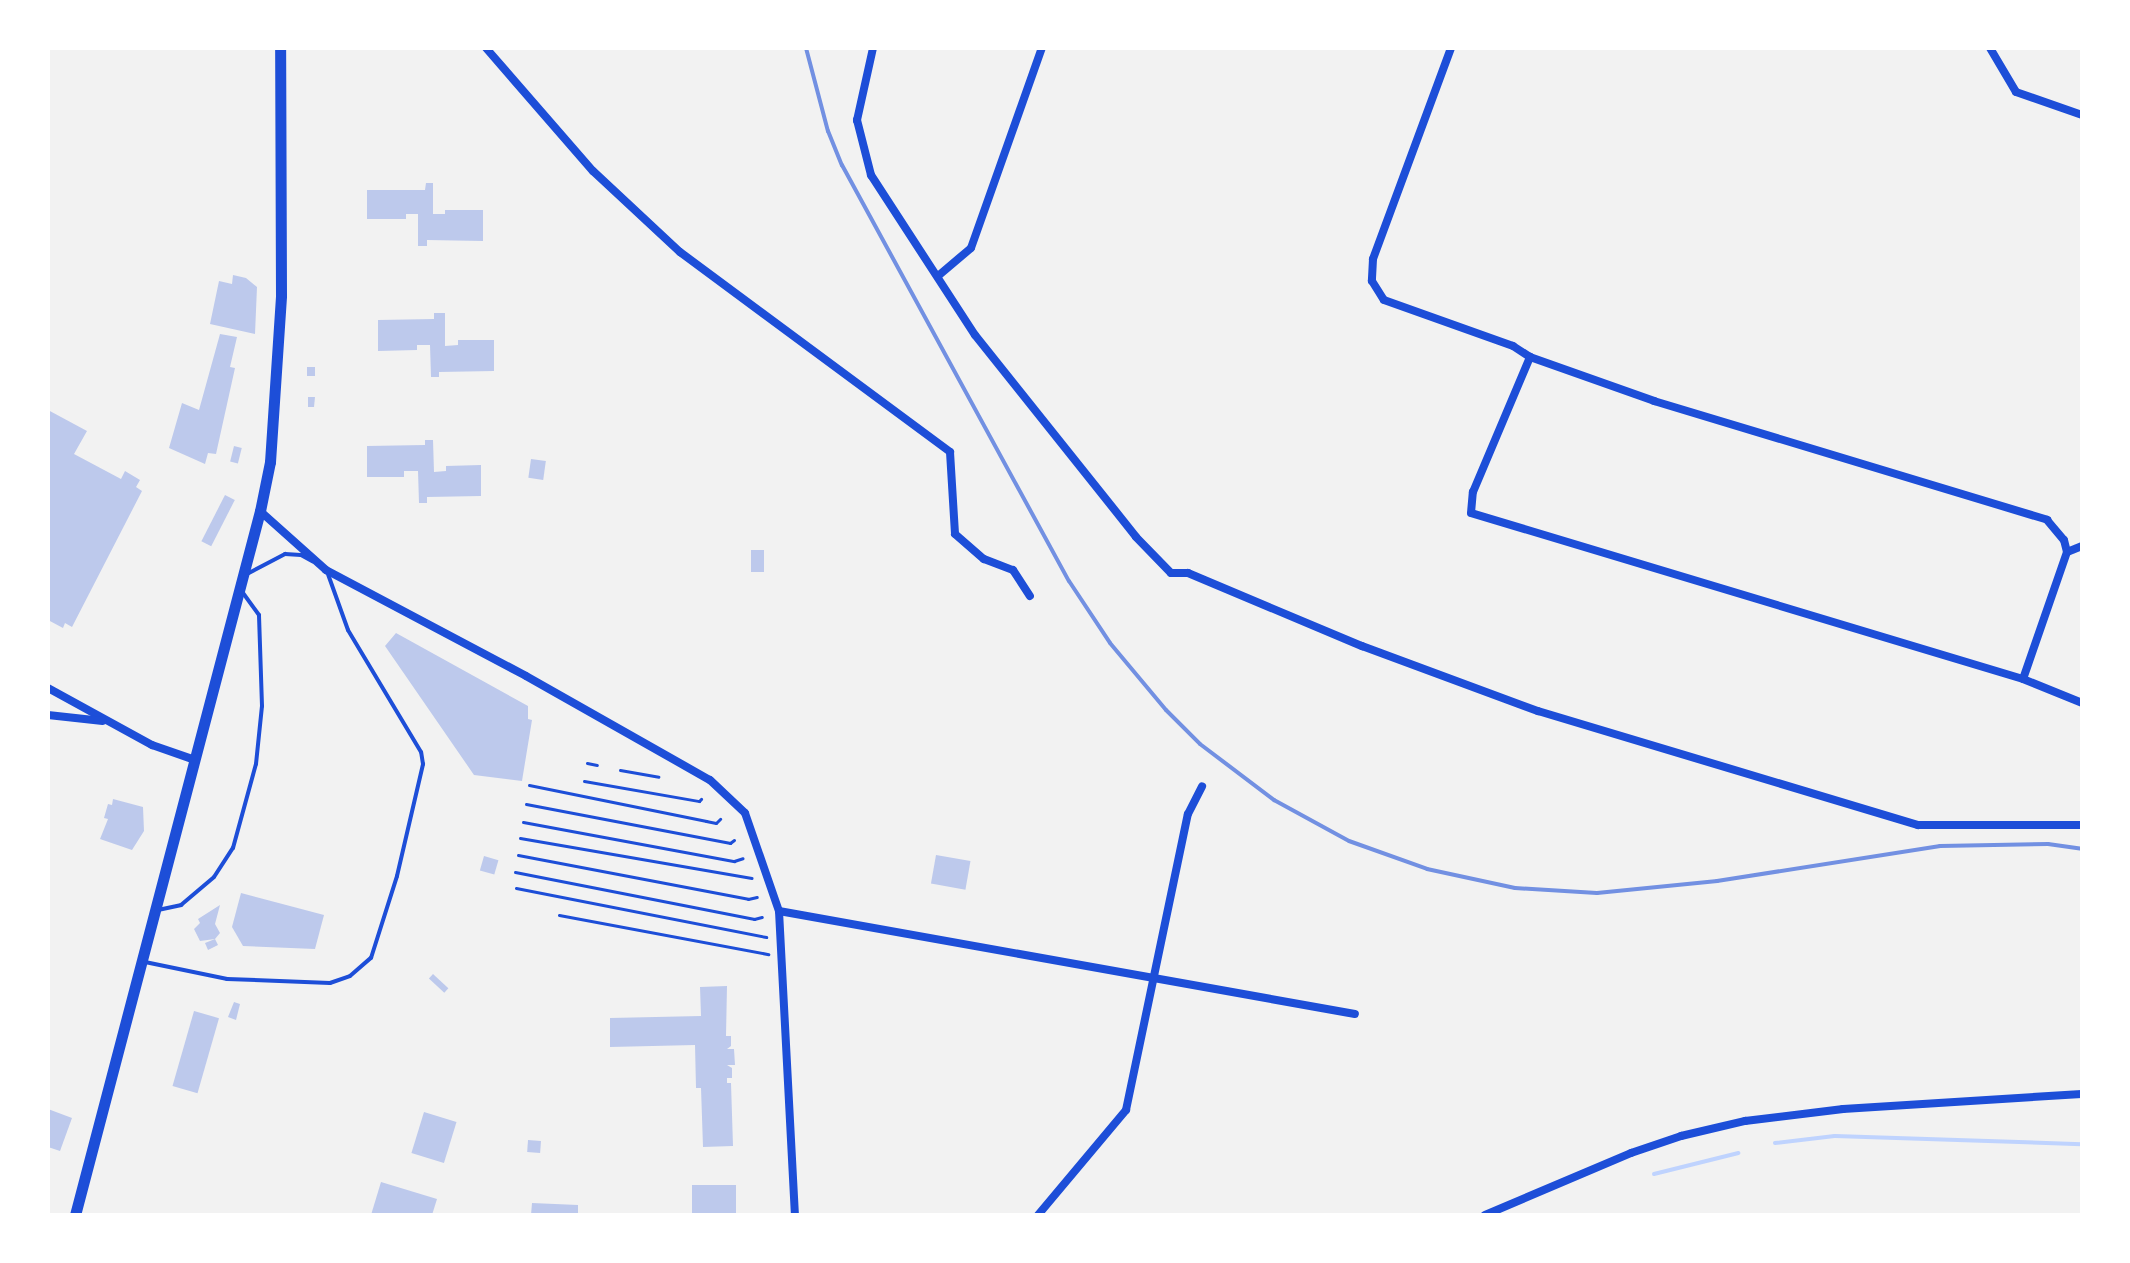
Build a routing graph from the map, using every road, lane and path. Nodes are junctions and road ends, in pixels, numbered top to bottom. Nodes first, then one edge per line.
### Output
1 (280, 48) edge
2 (486, 48) edge
3 (873, 48) edge
4 (1042, 48) edge
5 (1451, 48) edge
6 (1990, 48) edge
7 (2082, 115) edge
8 (938, 276) junction
9 (1530, 357) junction
10 (260, 511) junction
11 (2082, 546) edge
12 (2067, 552) junction
13 (326, 570) junction
14 (240, 582) junction
15 (1030, 596) dead end
16 (2023, 679) junction
17 (48, 688) edge
18 (2082, 703) edge
19 (48, 715) edge
20 (108, 721) junction
21 (195, 760) junction
22 (587, 763) dead end
23 (597, 765) dead end
24 (620, 770) dead end
25 (658, 777) dead end
26 (584, 781) dead end
27 (529, 785) dead end
28 (1202, 786) dead end
29 (701, 799) dead end
30 (526, 804) dead end
31 (720, 819) dead end
32 (523, 822) dead end
33 (2082, 825) edge
34 (520, 838) dead end
35 (734, 840) dead end
36 (518, 855) dead end
37 (743, 858) dead end
38 (515, 872) dead end
39 (752, 878) dead end
40 (516, 888) dead end
41 (757, 897) dead end
42 (155, 910) junction
43 (779, 911) junction
44 (559, 915) dead end
45 (762, 917) dead end
46 (766, 937) dead end
47 (768, 954) dead end
48 (142, 961) junction
49 (1153, 975) junction
50 (1355, 1014) dead end
51 (2082, 1094) edge
52 (75, 1215) edge
53 (795, 1215) edge
54 (1038, 1215) edge
55 (1485, 1215) edge

1 - 10 main road
2 - 15 street
3 - 8 street
4 - 8 street
5 - 9 street
6 - 7 street
8 - 33 street
9 - 12 street
9 - 16 street
10 - 13 street
10 - 14 main road
11 - 12 street
12 - 16 street
13 - 14 lane
13 - 43 street
13 - 48 lane
14 - 21 main road
14 - 42 lane
16 - 18 street
17 - 20 street
19 - 20 street
20 - 21 street
21 - 42 main road
22 - 23 path
24 - 25 path
26 - 29 path
27 - 31 path
28 - 49 street
30 - 35 path
32 - 37 path
34 - 39 path
36 - 41 path
38 - 45 path
40 - 46 path
42 - 48 main road
43 - 49 street
43 - 53 street
44 - 47 path
48 - 52 main road
49 - 50 street
49 - 54 street
51 - 55 street

